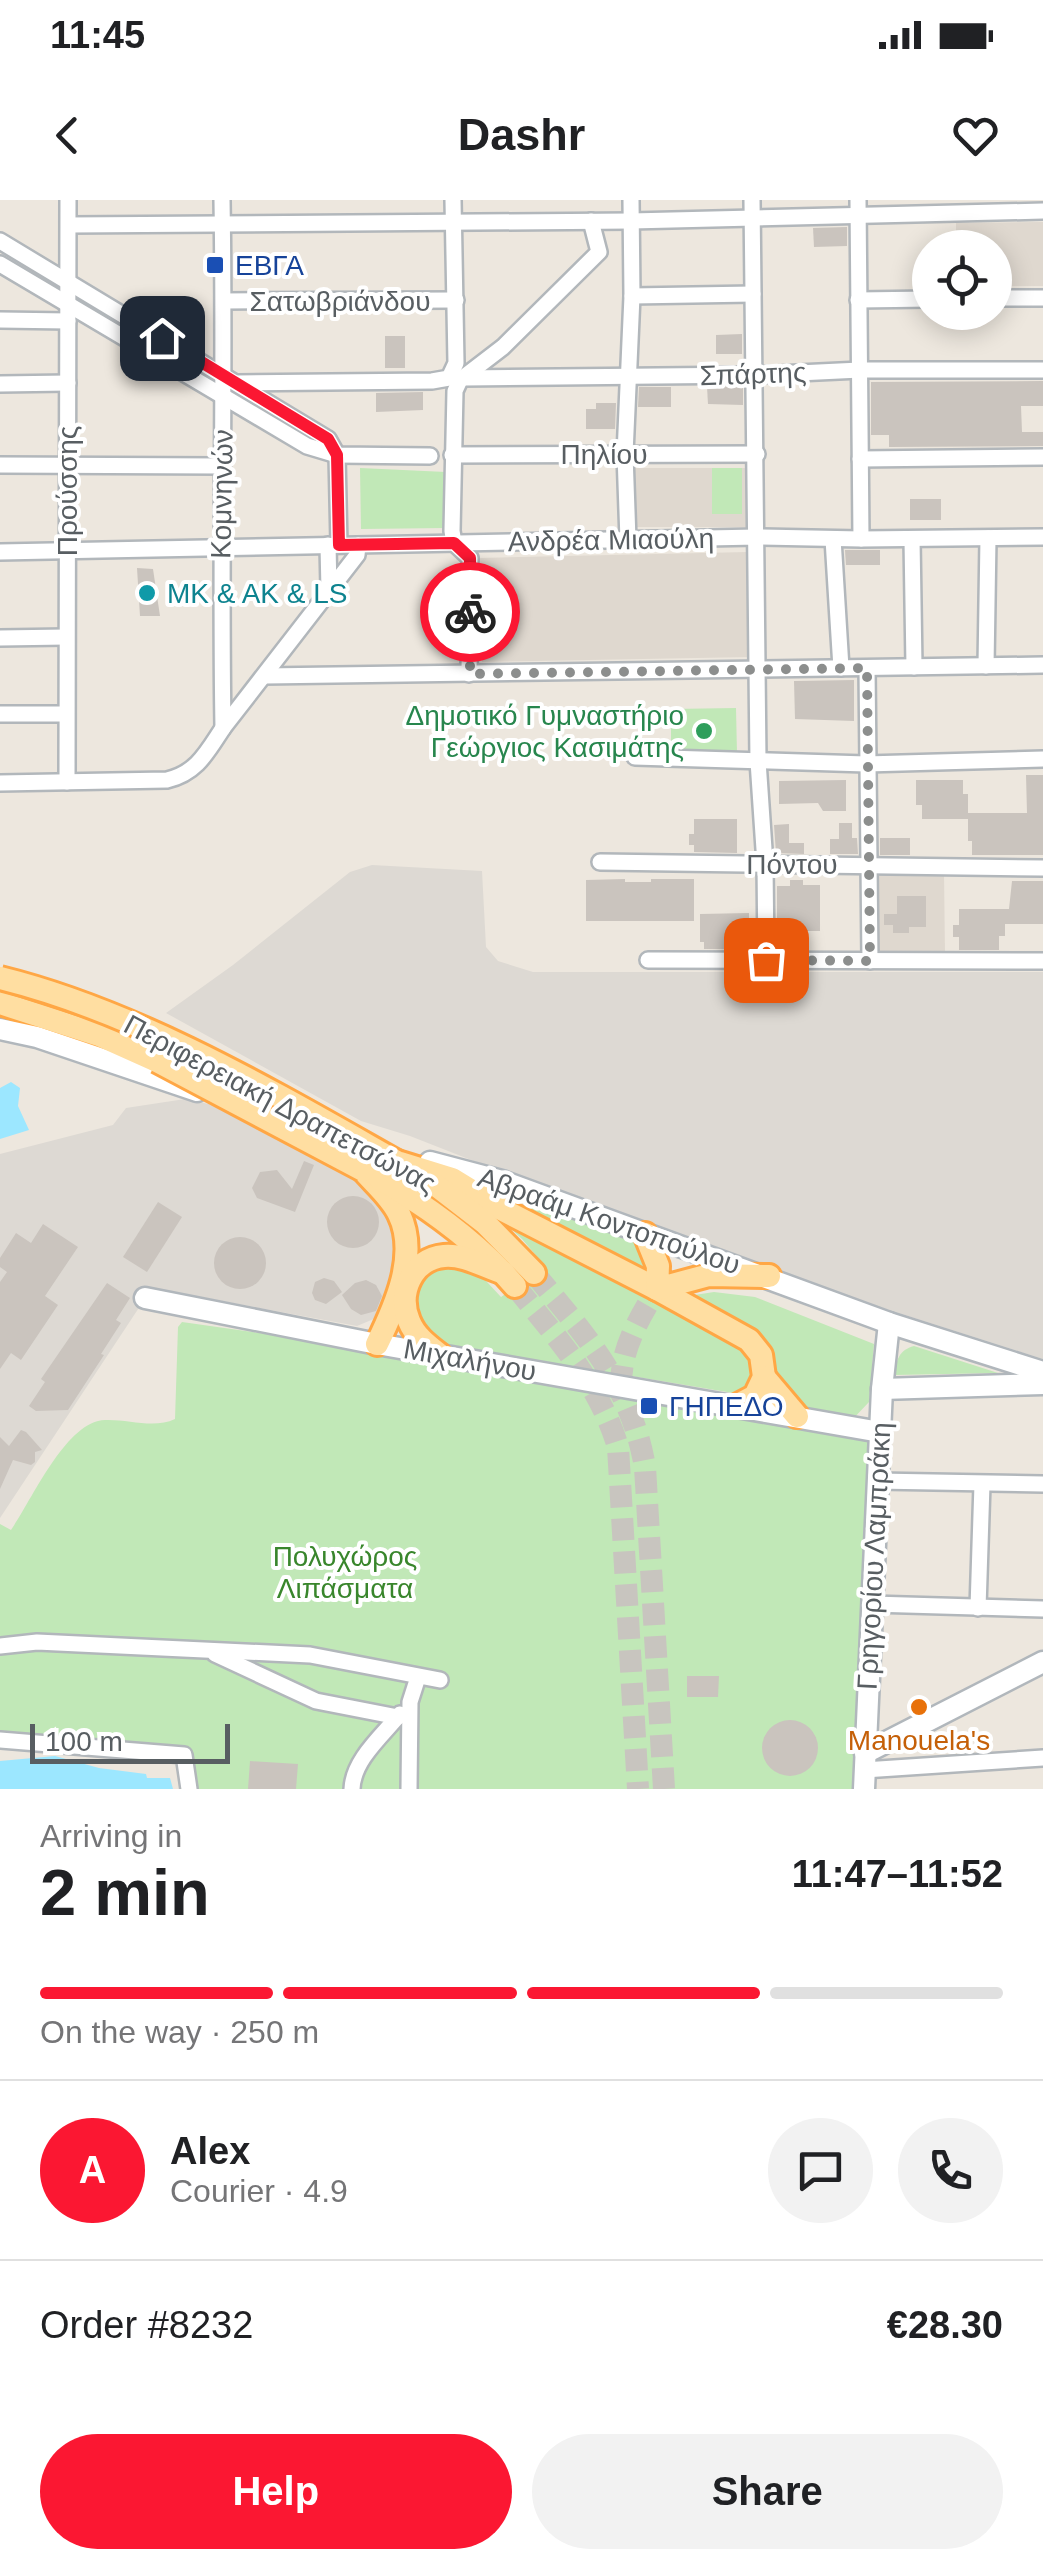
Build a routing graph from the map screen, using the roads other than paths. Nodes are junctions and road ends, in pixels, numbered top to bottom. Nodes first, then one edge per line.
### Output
1 (68, 200) edge
2 (222, 200) edge
3 (453, 200) edge
4 (632, 200) edge
5 (858, 207) edge
6 (752, 208) edge
7 (1043, 211) edge
8 (591, 221) junction
9 (631, 221) junction
10 (453, 223) junction
11 (69, 224) junction
12 (223, 224) junction
13 (0, 241) edge
14 (599, 252) junction
15 (630, 261) junction
16 (0, 264) edge
17 (69, 282) junction
18 (753, 294) junction
19 (632, 296) junction
20 (1012, 298) edge
21 (1043, 298) edge
22 (912, 299) edge
23 (456, 300) junction
24 (858, 300) junction
25 (224, 301) junction
26 (69, 313) junction
27 (0, 320) edge
28 (860, 370) junction
29 (1043, 370) edge
30 (628, 374) junction
31 (756, 375) junction
32 (464, 378) junction
33 (231, 379) junction
34 (68, 382) junction
35 (0, 384) edge
36 (223, 396) junction
37 (626, 454) junction
38 (757, 454) junction
39 (337, 455) junction
40 (452, 455) junction
41 (430, 456) dead end
42 (1043, 457) edge
43 (860, 459) junction
44 (0, 465) edge
45 (67, 465) junction
46 (221, 466) junction
47 (757, 537) junction
48 (1043, 537) edge
49 (912, 538) junction
50 (988, 538) junction
51 (833, 539) junction
52 (628, 540) junction
53 (861, 540) junction
54 (454, 543) junction
55 (334, 545) junction
56 (358, 545) junction
57 (220, 548) junction
58 (67, 550) junction
59 (0, 552) edge
60 (328, 590) junction
61 (66, 637) junction
62 (0, 638) edge
63 (1043, 665) edge
64 (986, 666) junction
65 (914, 667) junction
66 (840, 668) junction
67 (867, 668) junction
68 (759, 669) junction
69 (470, 674) junction
70 (260, 682) junction
71 (222, 684) junction
72 (0, 714) edge
73 (66, 714) junction
74 (223, 728) junction
75 (635, 757) dead end
76 (1043, 759) edge
77 (758, 761) junction
78 (866, 764) junction
79 (0, 782) edge
80 (67, 782) junction
81 (600, 862) dead end
82 (766, 864) junction
83 (868, 864) junction
84 (1043, 868) edge
85 (648, 960) dead end
86 (766, 960) junction
87 (1043, 960) edge
88 (870, 961) junction
89 (0, 978) edge
90 (0, 1003) edge
91 (0, 1028) edge
92 (364, 1170) junction
93 (485, 1224) junction
94 (644, 1234) junction
95 (769, 1276) junction
96 (657, 1289) junction
97 (145, 1298) dead end
98 (408, 1320) junction
99 (888, 1323) junction
100 (382, 1345) junction
101 (440, 1355) junction
102 (1043, 1372) edge
103 (764, 1378) junction
104 (1043, 1384) edge
105 (882, 1389) junction
106 (738, 1406) junction
107 (796, 1416) junction
108 (880, 1432) junction
109 (877, 1481) junction
110 (982, 1484) junction
111 (1043, 1484) edge
112 (872, 1604) junction
113 (978, 1608) junction
114 (1043, 1609) edge
115 (0, 1646) edge
116 (207, 1651) junction
117 (1043, 1662) edge
118 (418, 1677) junction
119 (440, 1680) dead end
120 (410, 1702) junction
121 (398, 1718) junction
122 (0, 1740) edge
123 (1043, 1758) edge
124 (864, 1771) edge
125 (410, 1784) edge
126 (189, 1789) edge
127 (352, 1789) edge

1 - 11 street, Προύσσης
2 - 12 street, Κομνηνών
3 - 10 street
4 - 9 street
5 - 6 street
5 - 7 street
5 - 24 street
6 - 9 street
6 - 18 street
8 - 9 street
8 - 10 street
8 - 14 street
9 - 15 street
10 - 12 street
10 - 23 street
11 - 12 street
11 - 17 street, Προύσσης
12 - 25 street, Κομνηνών
13 - 17 street
14 - 15 street
14 - 32 street
15 - 19 street
16 - 26 street
17 - 26 street, Προύσσης
17 - 33 street
18 - 19 street
18 - 31 street
19 - 30 street
20 - 21 street
22 - 24 street
23 - 25 street, Σατωβριάνδου
23 - 33 street
24 - 28 street
25 - 33 street, Κομνηνών
26 - 27 street
26 - 34 street, Προύσσης
26 - 36 street
28 - 29 street, Σπάρτης
28 - 31 street, Σπάρτης
28 - 43 street
30 - 31 street, Σπάρτης
30 - 32 street, Σπάρτης
30 - 37 street
31 - 38 street
32 - 40 street
33 - 36 street, Κομνηνών
33 - 39 street
34 - 35 street
34 - 45 street, Προύσσης
36 - 39 street
36 - 46 street, Κομνηνών
37 - 38 street, Πηλίου
37 - 40 street, Πηλίου
37 - 52 street
38 - 47 street
39 - 41 street
39 - 55 street
40 - 54 street
42 - 43 street
43 - 53 street
44 - 45 street
45 - 46 street
45 - 58 street, Προύσσης
46 - 57 street, Κομνηνών
47 - 51 street, Ανδρέα Μιαούλη
47 - 52 street, Ανδρέα Μιαούλη
47 - 68 street
48 - 50 street, Ανδρέα Μιαούλη
49 - 50 street, Ανδρέα Μιαούλη
49 - 53 street, Ανδρέα Μιαούλη
49 - 65 street
50 - 64 street
51 - 53 street, Ανδρέα Μιαούλη
51 - 66 street
52 - 54 street, Ανδρέα Μιαούλη
54 - 56 street, Ανδρέα Μιαούλη
54 - 69 street
55 - 56 street, Ανδρέα Μιαούλη
55 - 57 street, Ανδρέα Μιαούλη
55 - 60 street
56 - 60 street
57 - 58 street, Ανδρέα Μιαούλη
57 - 71 street, Κομνηνών
58 - 59 street, Ανδρέα Μιαούλη
58 - 61 street, Προύσσης
60 - 70 street
61 - 62 street
61 - 73 street, Προύσσης
63 - 64 street
64 - 65 street
65 - 67 street
66 - 67 street
66 - 68 street
67 - 78 street
68 - 69 street
68 - 77 street
69 - 70 street
70 - 71 street
70 - 74 street
71 - 74 street, Κομνηνών
72 - 73 street
73 - 80 street, Προύσσης
74 - 80 street
75 - 77 street
76 - 78 street
77 - 78 street
77 - 82 street
78 - 83 street
79 - 80 street
81 - 82 street, Πόντου
82 - 83 street, Πόντου
82 - 86 street
83 - 84 street, Πόντου
83 - 88 street
85 - 86 street
86 - 88 street
87 - 88 street
89 - 93 main road, Περιφερειακή Δραπετσώνας, bridge
90 - 92 main road, Περιφερειακή Δραπετσώνας, bridge
91 - 94 street, Αβραάμ Κοντοπούλου
92 - 93 main road, Περιφερειακή Δραπετσώνας
92 - 100 main road
93 - 96 main road
93 - 98 main road, Περιφερειακή Δραπετσώνας
94 - 95 street, Αβραάμ Κοντοπούλου
94 - 96 main road
95 - 96 main road
95 - 99 street, Αβραάμ Κοντοπούλου
96 - 103 main road
97 - 100 street, Μιχαλήνου
98 - 100 main road
98 - 101 main road
99 - 102 street, Αβραάμ Κοντοπούλου
99 - 105 street, Γρηγορίου Λαμπράκη
100 - 101 street, Μιχαλήνου
101 - 106 street, Μιχαλήνου
103 - 106 main road
103 - 107 main road
104 - 105 street
105 - 108 street, Γρηγορίου Λαμπράκη
106 - 107 street, Μιχαλήνου
107 - 108 street, Μιχαλήνου
108 - 109 street, Γρηγορίου Λαμπράκη
109 - 110 street
109 - 112 street, Γρηγορίου Λαμπράκη
110 - 111 street
110 - 113 street
112 - 113 street
112 - 124 street, Γρηγορίου Λαμπράκη
113 - 114 street
115 - 116 street
116 - 118 street
116 - 121 street
117 - 124 street
118 - 119 street
118 - 120 street
120 - 121 street
120 - 125 street
121 - 127 street
122 - 126 street
123 - 124 street

